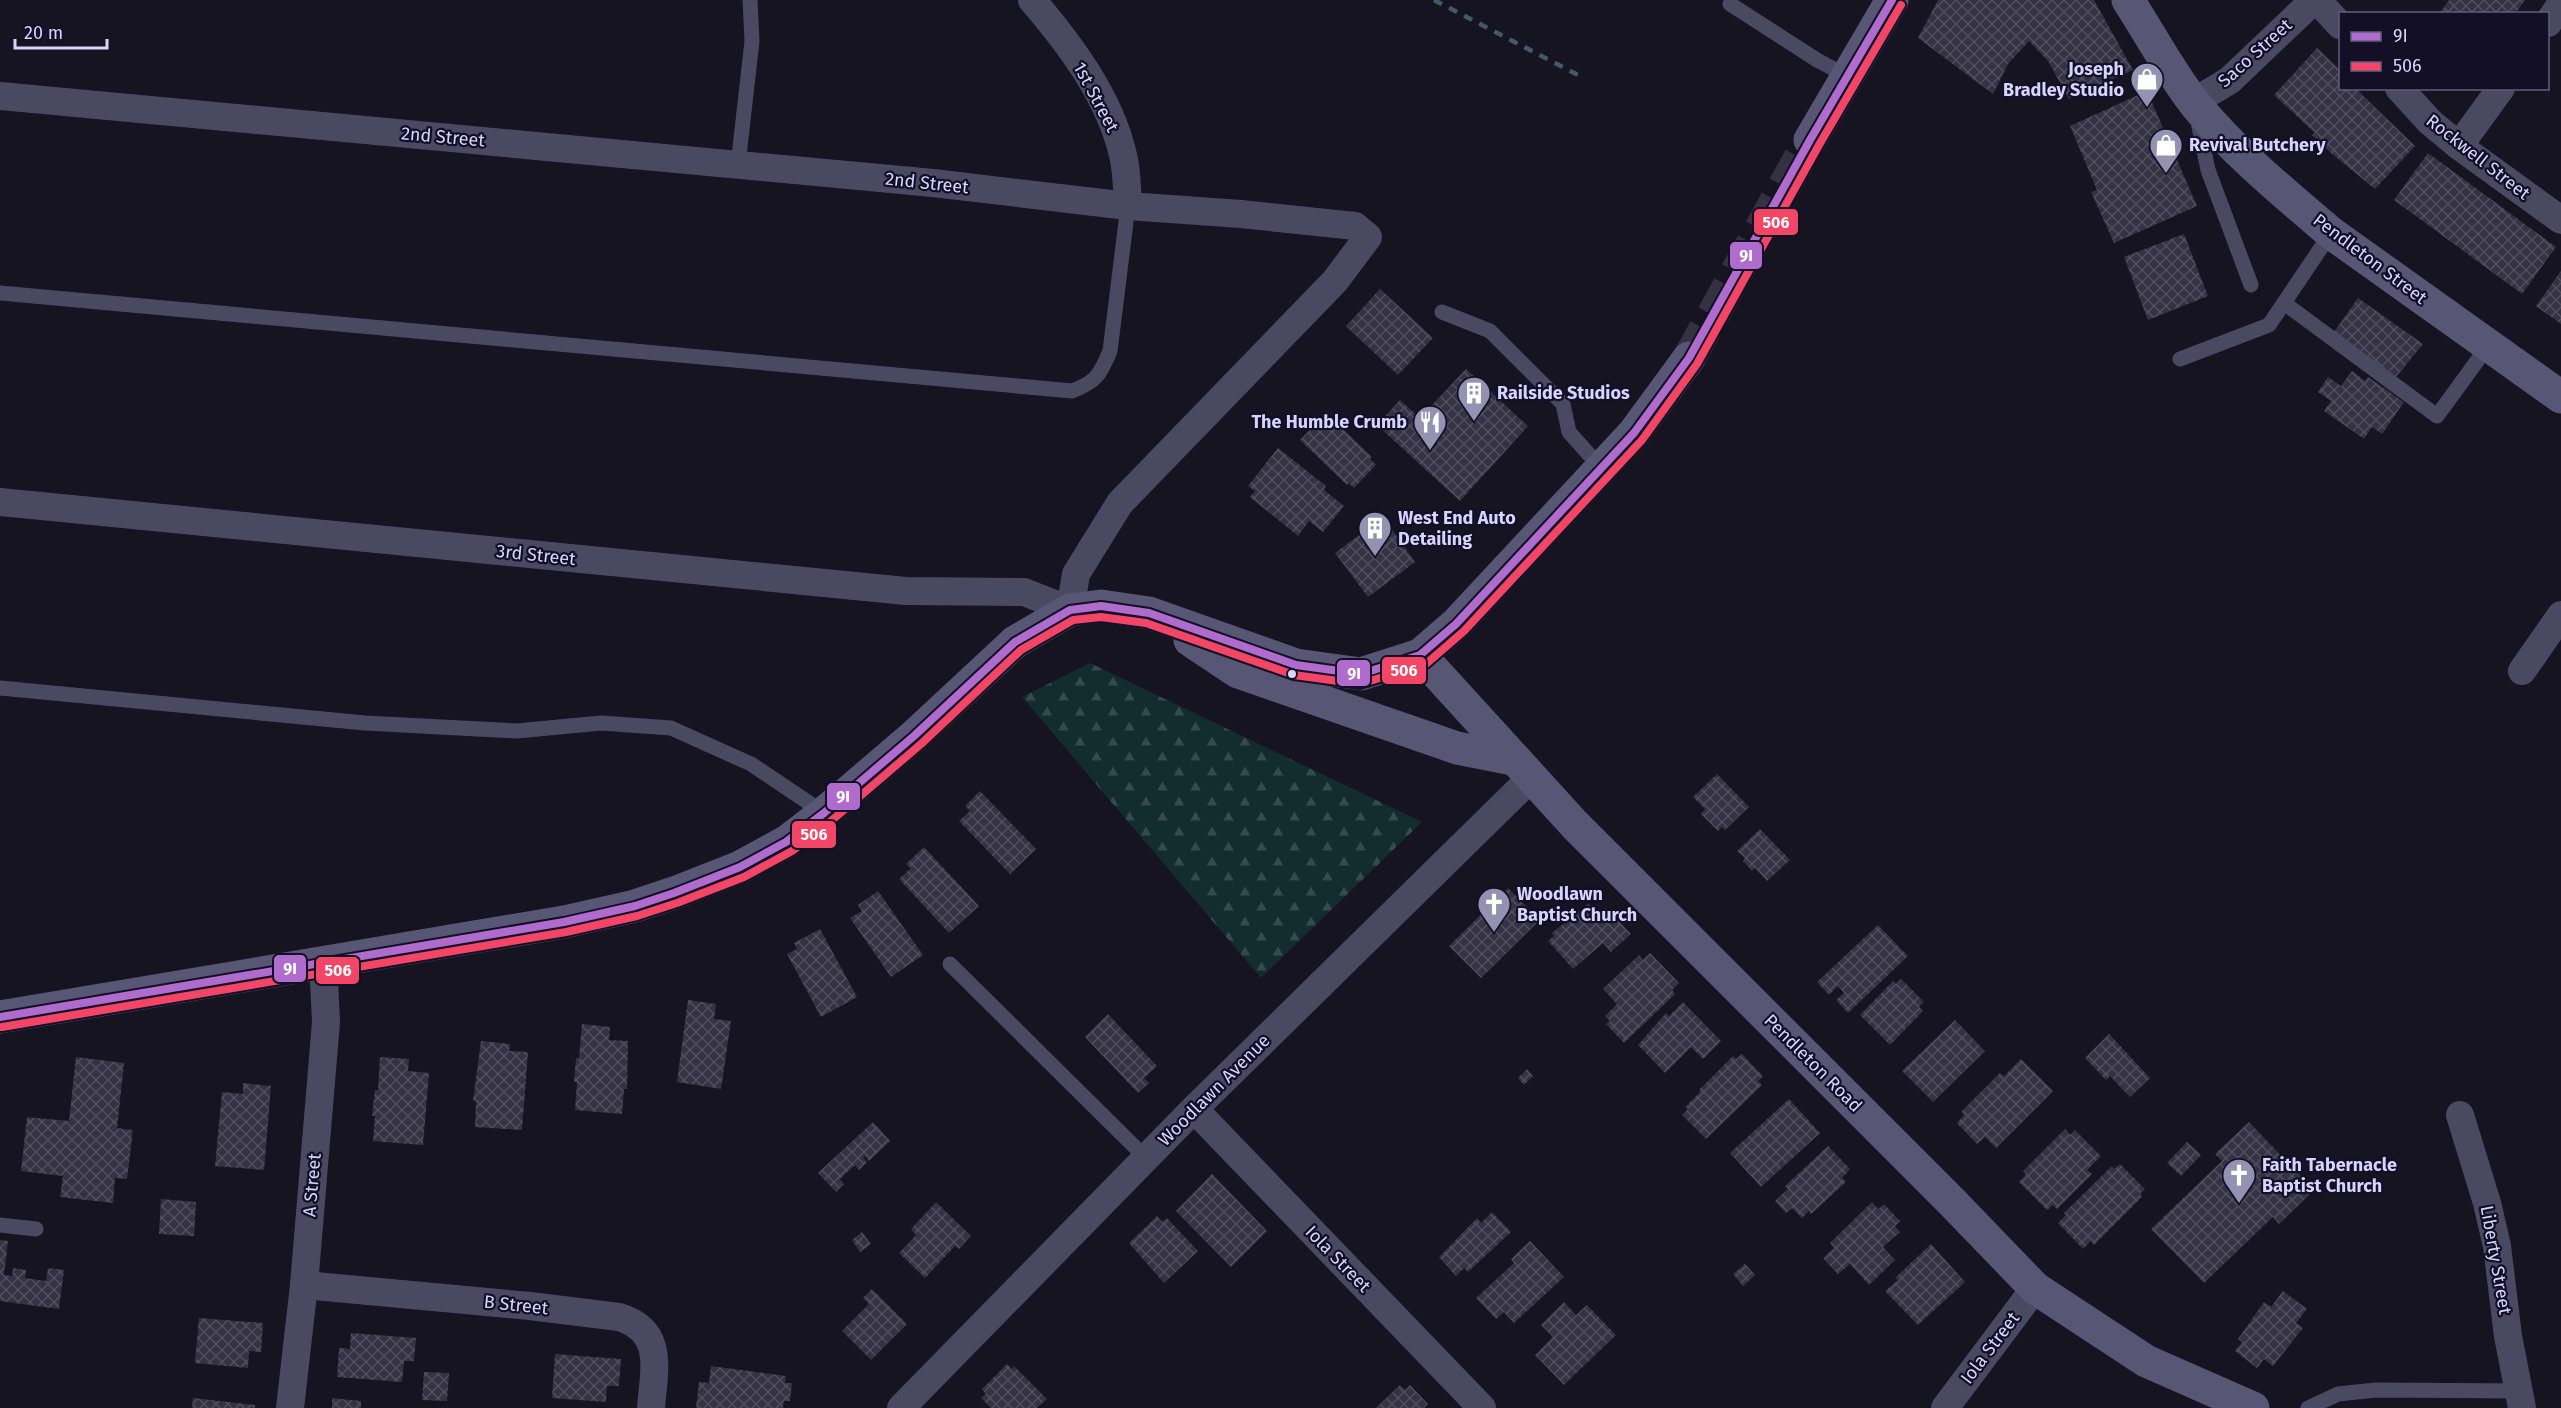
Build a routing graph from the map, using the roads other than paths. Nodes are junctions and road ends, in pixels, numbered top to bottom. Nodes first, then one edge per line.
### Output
1 (750, 0) edge
2 (1032, 0) edge
3 (1892, 0) edge
4 (2128, 0) edge
5 (2315, 0) edge
6 (1730, 4) dead end
7 (2561, 4) edge
8 (2549, 20) edge
9 (2339, 24) edge
10 (1847, 76) junction
11 (2401, 90) edge
12 (2500, 90) edge
13 (0, 96) edge
14 (2194, 102) junction
15 (1810, 140) tunnel mouth
16 (2459, 146) junction
17 (738, 165) junction
18 (1128, 206) junction
19 (2561, 220) edge
20 (2331, 233) junction
21 (2251, 285) dead end
22 (0, 293) edge
23 (2284, 303) junction
24 (1442, 312) dead end
25 (2488, 346) junction
26 (1689, 358) tunnel mouth
27 (2180, 359) dead end
28 (2561, 397) edge
29 (1601, 468) junction
30 (0, 502) edge
31 (1070, 610) junction
32 (1149, 613) junction
33 (2561, 615) edge
34 (1420, 655) junction
35 (2522, 671) dead end
36 (0, 688) edge
37 (1522, 768) junction
38 (824, 813) junction
39 (323, 961) junction
40 (950, 964) dead end
41 (0, 1017) edge
42 (1194, 1109) junction
43 (2460, 1115) dead end
44 (1146, 1158) junction
45 (0, 1225) edge
46 (36, 1229) dead end
47 (304, 1285) junction
48 (2035, 1288) junction
49 (2520, 1399) edge
50 (290, 1408) edge
51 (651, 1408) edge
52 (901, 1408) edge
53 (1482, 1408) edge
54 (1945, 1408) edge
55 (2253, 1408) edge
56 (2308, 1408) edge

1 - 17 lane
2 - 18 street, 1st Street
3 - 10 street
4 - 14 street, Pendleton Street
5 - 9 street
5 - 14 street, Saco Street
6 - 10 lane
7 - 8 street
10 - 15 street
11 - 16 street, Rockwell Street
12 - 16 street
13 - 17 street, 2nd Street
14 - 20 street, Pendleton Street
14 - 21 lane, Pendleton Street
16 - 19 street, Rockwell Street
17 - 18 street, 2nd Street
18 - 22 lane
18 - 31 street, 2nd Street
20 - 23 lane
20 - 25 street, Pendleton Street
23 - 25 lane
23 - 27 lane
24 - 29 lane
25 - 28 street, Pendleton Street
26 - 29 street
29 - 34 street
30 - 31 street, 3rd Street
31 - 32 street
31 - 38 street
32 - 34 street
32 - 37 street
33 - 35 street
34 - 37 street, Pendleton Road
36 - 38 lane
37 - 42 street, Woodlawn Avenue
37 - 48 street, Pendleton Road
38 - 39 street
39 - 41 street
39 - 47 street, A Street
40 - 44 lane
42 - 44 street, Woodlawn Avenue
42 - 53 street, Iola Street
43 - 49 street, Liberty Street
44 - 52 street, Woodlawn Avenue
45 - 46 lane
47 - 50 street, A Street
47 - 51 street, B Street
48 - 54 street, Iola Street
48 - 55 street, Pendleton Road
49 - 56 lane

